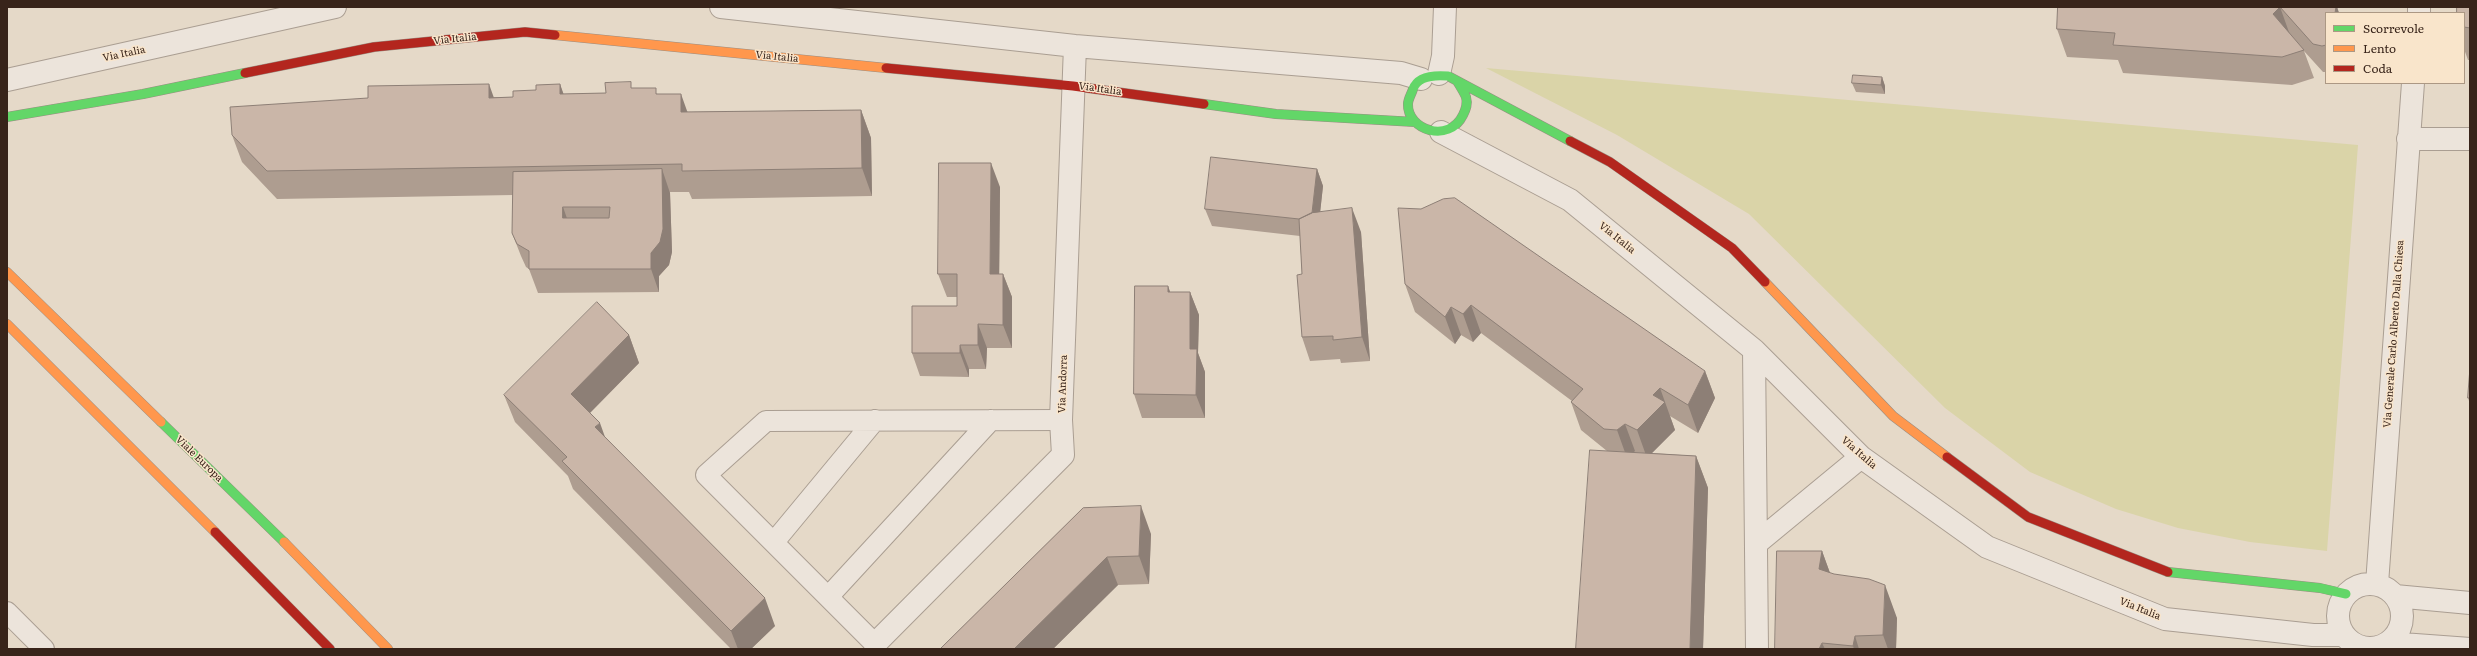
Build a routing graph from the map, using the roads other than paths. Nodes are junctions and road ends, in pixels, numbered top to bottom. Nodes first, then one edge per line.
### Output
1 (335, 7) edge
2 (721, 7) edge
3 (1445, 7) edge
4 (1075, 46) junction
5 (1439, 78) junction
6 (7, 80) edge
7 (2413, 84) edge
8 (1073, 86) junction
9 (7, 117) edge
10 (1415, 122) junction
11 (1441, 132) junction
12 (2408, 139) junction
13 (2470, 139) edge
14 (7, 272) edge
15 (7, 324) edge
16 (1754, 350) junction
17 (875, 420) junction
18 (991, 420) junction
19 (1061, 420) junction
20 (1862, 457) junction
21 (774, 542) junction
22 (1758, 542) junction
23 (2377, 584) junction
24 (2346, 594) junction
25 (2395, 596) junction
26 (828, 597) junction
27 (2470, 603) edge
28 (7, 612) edge
29 (2343, 635) junction
30 (875, 644) joint
31 (325, 647) edge
32 (2376, 647) edge
33 (44, 649) edge
34 (388, 649) edge
35 (1757, 649) edge
36 (2470, 649) edge

1 - 6 street, Via Italia
2 - 4 street
3 - 5 street
4 - 5 street
4 - 8 street, Via Andorra
5 - 10 street
5 - 11 street
5 - 24 street
7 - 12 street, Via Generale Carlo Alberto Dalla Chiesa
8 - 9 street, Via Italia
8 - 10 street, Via Italia
8 - 19 street, Via Andorra
10 - 11 street
11 - 16 street, Via Italia
12 - 13 street
12 - 23 street, Via Generale Carlo Alberto Dalla Chiesa
14 - 34 street, Viale Europa
15 - 31 street
16 - 20 street, Via Italia
16 - 22 street
17 - 18 lane
17 - 21 lane
17 - 21 lane
18 - 19 lane
18 - 26 lane
19 - 30 street, Via Andorra
20 - 22 street
20 - 29 street, Via Italia
21 - 26 lane
22 - 35 street
23 - 24 street
23 - 25 street
24 - 29 street
25 - 27 street
25 - 32 street
26 - 30 lane
28 - 33 lane
29 - 32 street
32 - 36 street

